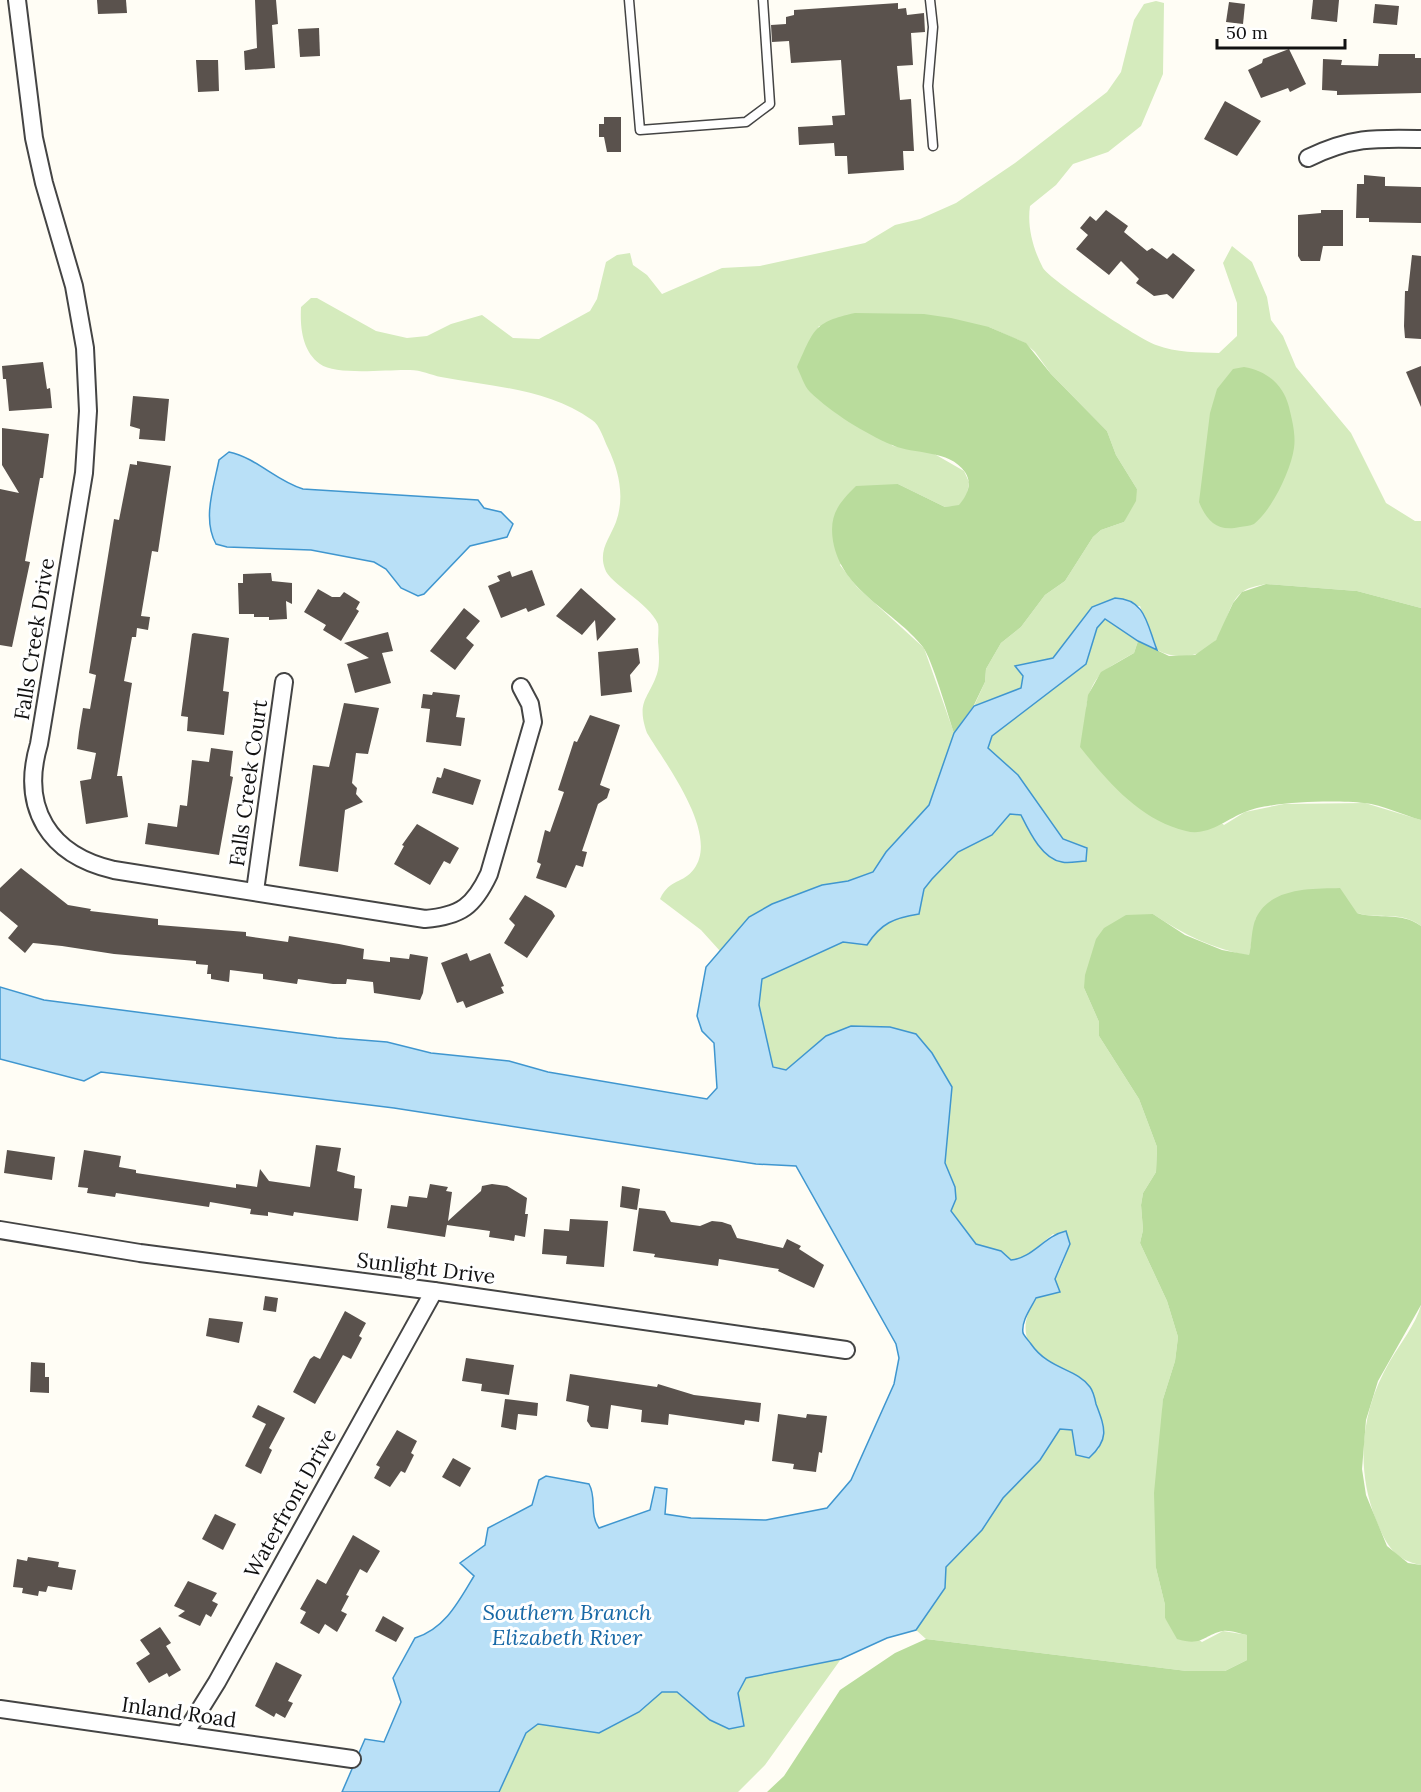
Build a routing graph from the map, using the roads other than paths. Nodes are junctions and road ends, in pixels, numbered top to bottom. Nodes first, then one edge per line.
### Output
1 (17, 0) edge
2 (629, 0) edge
3 (763, 0) edge
4 (930, 0) edge
5 (1421, 139) edge
6 (933, 146) dead end
7 (1308, 158) dead end
8 (285, 682) dead end
9 (521, 687) dead end
10 (255, 891) junction
11 (0, 1230) edge
12 (434, 1291) junction
13 (846, 1350) dead end
14 (0, 1709) edge
15 (184, 1735) junction
16 (352, 1759) dead end

1 - 10 street, Falls Creek Drive
2 - 3 lane
4 - 6 lane
5 - 7 street
8 - 10 street, Falls Creek Court
9 - 10 street, Falls Creek Drive
11 - 12 street, Sunlight Drive
12 - 13 street, Sunlight Drive
12 - 15 street, Waterfront Drive
14 - 15 street, Inland Road
15 - 16 street, Inland Road

